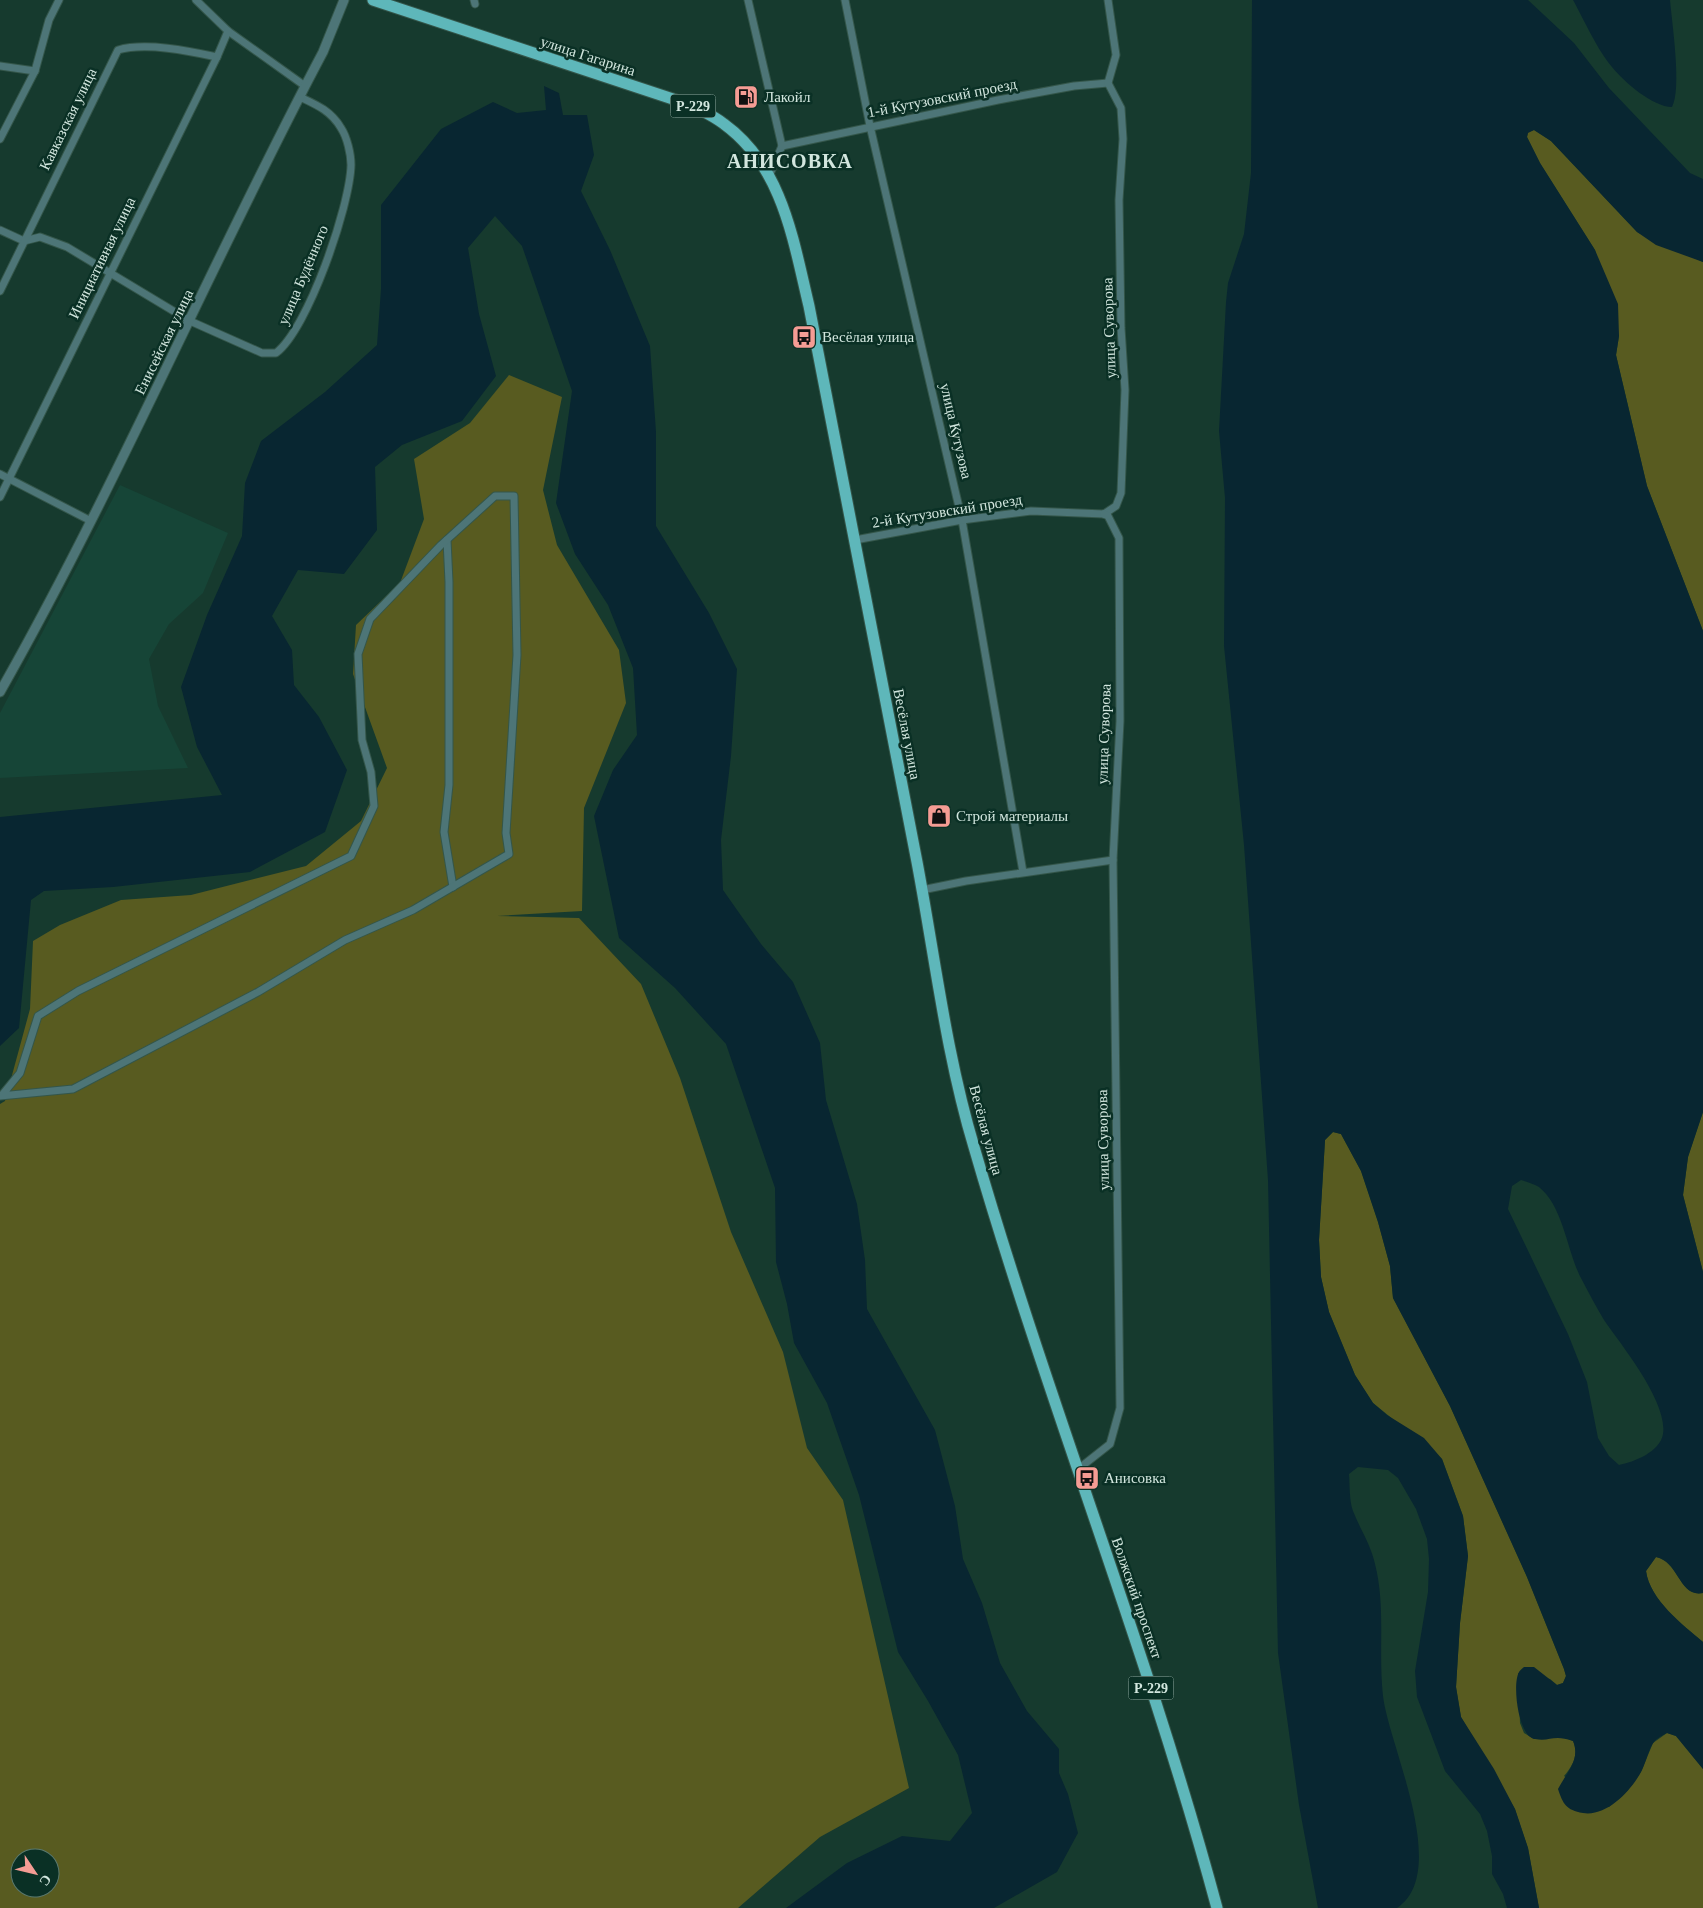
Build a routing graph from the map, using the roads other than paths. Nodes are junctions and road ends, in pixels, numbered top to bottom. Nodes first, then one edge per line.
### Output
1 (59, 0) edge
2 (196, 0) edge
3 (344, 0) edge
4 (374, 0) edge
5 (748, 0) edge
6 (845, 0) edge
7 (1108, 0) edge
8 (228, 31) junction
9 (217, 57) junction
10 (0, 66) edge
11 (35, 71) junction
12 (1108, 83) junction
13 (305, 86) junction
14 (300, 96) junction
15 (870, 126) junction
16 (0, 139) edge
17 (782, 146) junction
18 (769, 176) junction
19 (0, 230) edge
20 (24, 241) junction
21 (109, 274) junction
22 (0, 291) edge
23 (190, 321) junction
24 (0, 474) edge
25 (9, 478) junction
26 (0, 497) edge
27 (1104, 514) junction
28 (962, 520) junction
29 (91, 521) junction
30 (447, 540) junction
31 (854, 540) junction
32 (0, 692) edge
33 (1113, 860) junction
34 (1023, 872) junction
35 (453, 887) junction
36 (922, 890) junction
37 (1, 1095) edge
38 (1077, 1470) junction
39 (1217, 1908) edge

1 - 11 street
2 - 8 street
3 - 13 street, Енисейская улица
4 - 18 main road, улица Гагарина / Р-229
5 - 17 street
6 - 15 street, улица Кутузова
7 - 12 street
8 - 9 street, Инициативная улица
8 - 13 street
9 - 20 street, Кавказская улица
9 - 21 street, Инициативная улица
10 - 11 street
11 - 16 street
12 - 15 street, 1-й Кутузовский проезд
12 - 27 street, улица Суворова
13 - 14 street, Енисейская улица
14 - 23 street, Енисейская улица
14 - 23 street, улица Будённого
15 - 17 street, 1-й Кутузовский проезд
15 - 28 street, улица Кутузова
17 - 18 street
18 - 31 main road, Весёлая улица / Р-229
19 - 20 street, улица Будённого
20 - 21 street, улица Будённого
20 - 22 street, Кавказская улица
21 - 23 street, улица Будённого
21 - 25 street, Инициативная улица
23 - 29 street, Енисейская улица
24 - 25 street
25 - 26 street, Инициативная улица
25 - 29 street
27 - 28 street, 2-й Кутузовский проезд
27 - 33 street, улица Суворова
28 - 31 street, 2-й Кутузовский проезд
28 - 34 street, улица Кутузова
29 - 32 street, Енисейская улица
30 - 35 street
30 - 35 street
30 - 37 street
31 - 36 main road, Весёлая улица / Р-229
33 - 34 street
33 - 38 street, улица Суворова
34 - 36 street
35 - 37 street
36 - 38 main road, Весёлая улица / Р-229
38 - 39 main road, Волжский проспект / Р-229

